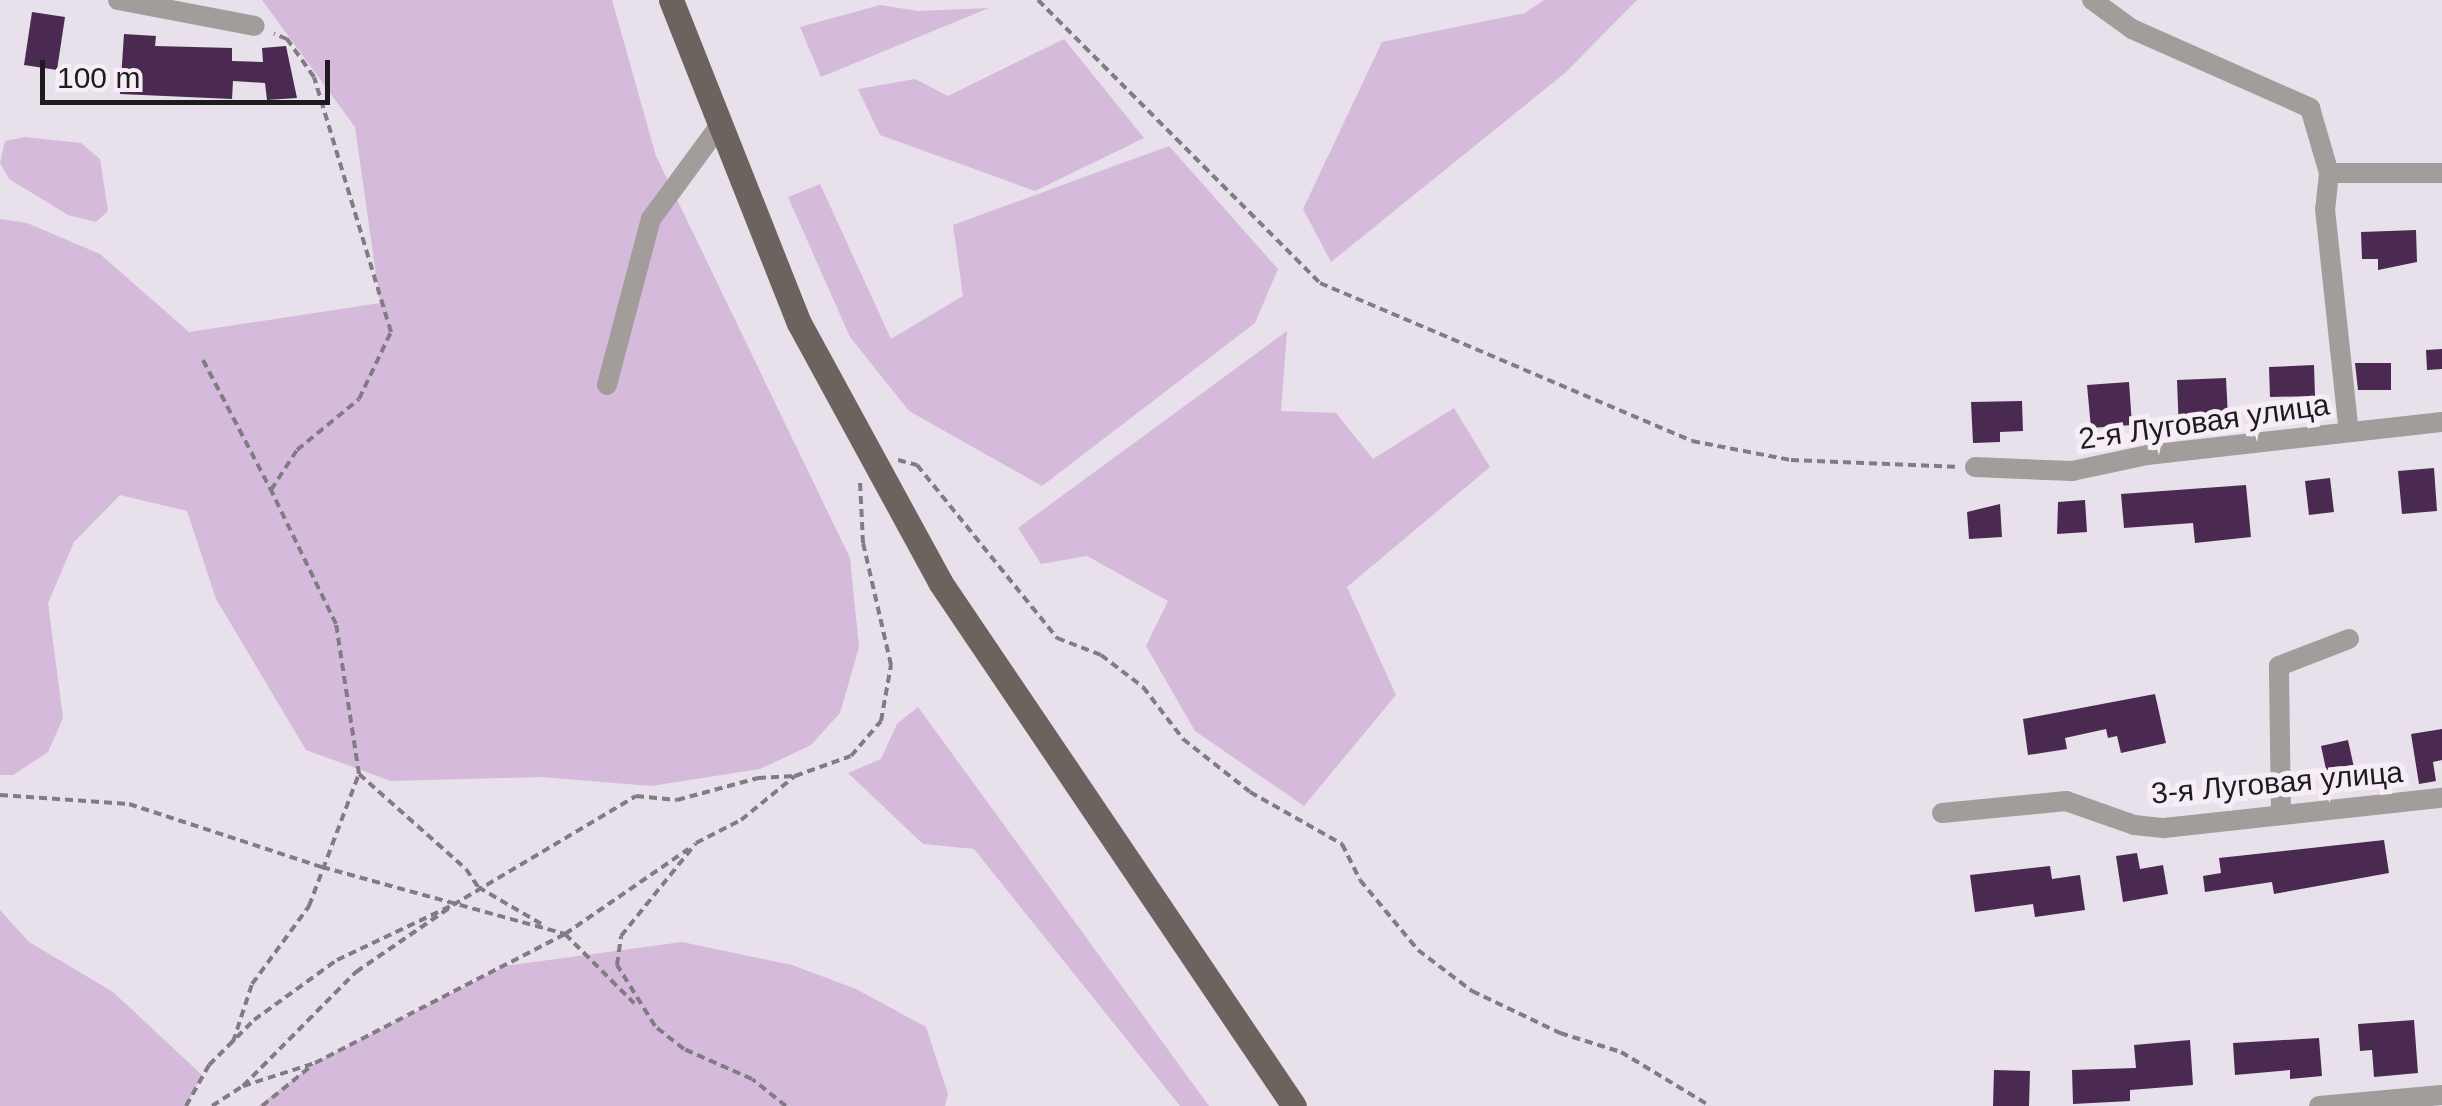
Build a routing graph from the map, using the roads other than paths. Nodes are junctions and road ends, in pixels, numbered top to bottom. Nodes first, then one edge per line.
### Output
1 (118, 0) edge
2 (671, 0) edge
3 (2092, 0) edge
4 (255, 26) road end
5 (718, 130) junction
6 (2330, 173) junction
7 (2442, 173) edge
8 (606, 385) dead end
9 (2442, 422) edge
10 (2348, 432) junction
11 (1975, 468) road end
12 (2349, 639) dead end
13 (2442, 798) edge
14 (1942, 813) dead end
15 (2282, 815) junction
16 (2442, 1095) edge
17 (1294, 1106) edge
18 (2319, 1106) edge

1 - 4 street
2 - 5 main road
3 - 6 street
5 - 8 street
5 - 17 main road
6 - 7 street
6 - 10 street
9 - 10 street, 2-я Луговая улица
10 - 11 street, 2-я Луговая улица
12 - 15 street
13 - 15 street, 3-я Луговая улица
14 - 15 street, 3-я Луговая улица
16 - 18 street

